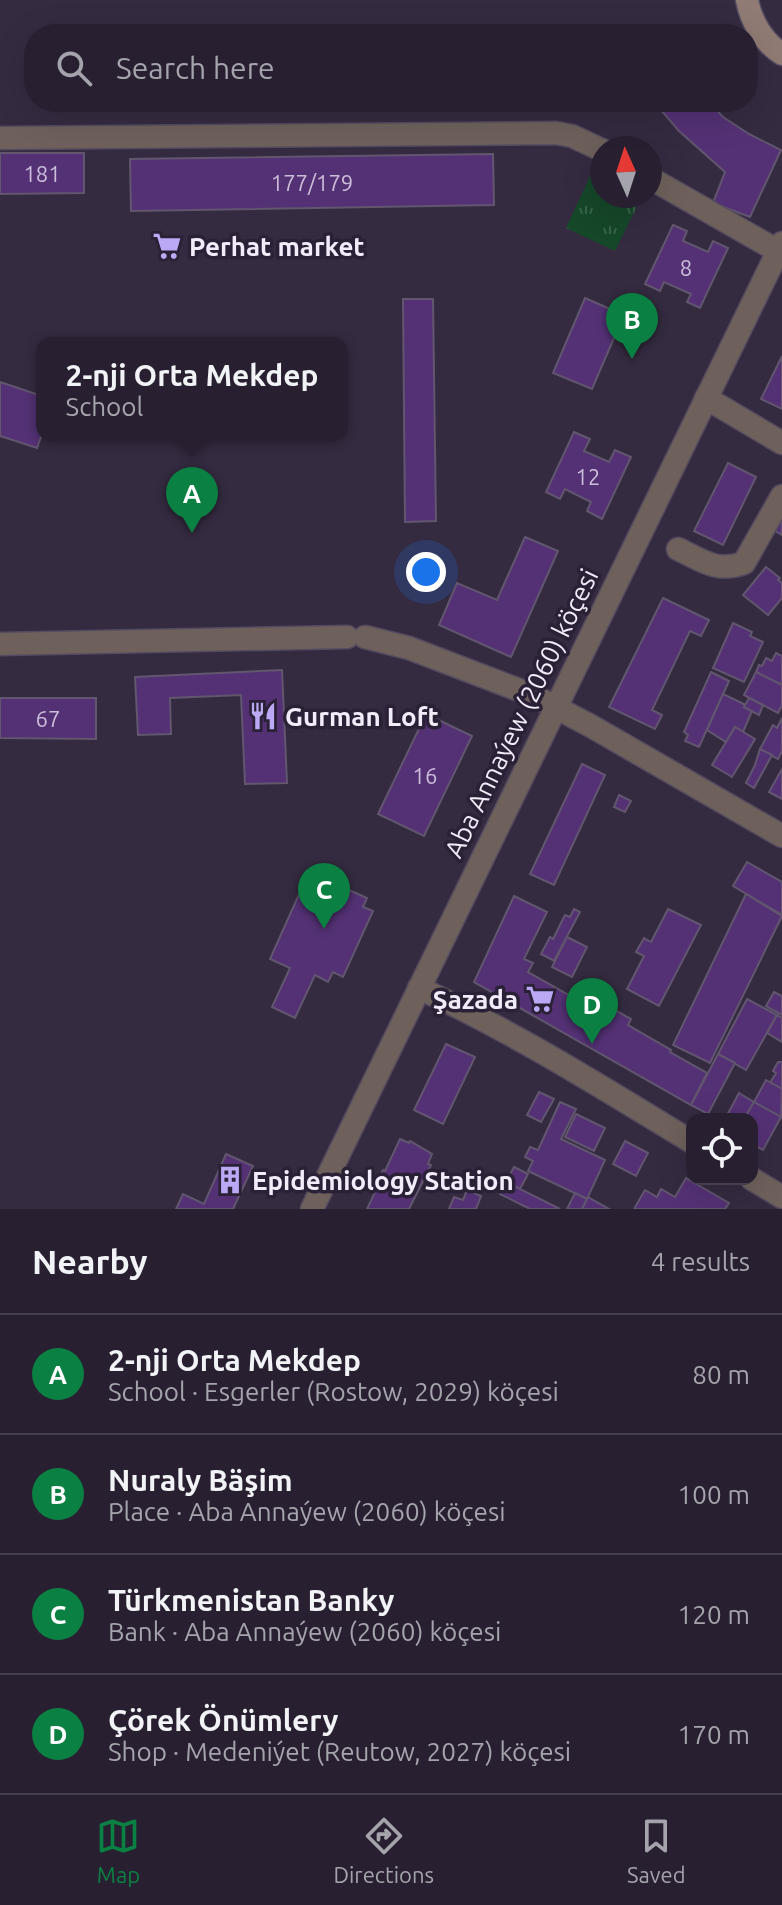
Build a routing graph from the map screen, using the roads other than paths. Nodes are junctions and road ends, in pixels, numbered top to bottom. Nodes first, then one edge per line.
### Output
1 (742, 4) edge
2 (754, 24) edge
3 (758, 30) edge
4 (782, 54) edge
5 (0, 138) edge
6 (590, 144) edge
7 (662, 184) edge
8 (780, 247) edge
9 (706, 398) junction
10 (782, 443) edge
11 (782, 496) edge
12 (678, 549) dead end
13 (0, 644) edge
14 (556, 708) junction
15 (782, 836) edge
16 (419, 988) junction
17 (686, 1138) edge
18 (758, 1183) edge
19 (782, 1197) edge
20 (312, 1209) edge

1 - 2 main road
3 - 4 main road
5 - 6 street
7 - 8 street
8 - 9 street, Aba Annaýew (2060) köçesi
9 - 10 street
9 - 14 street, Aba Annaýew (2060) köçesi
11 - 12 street
13 - 14 street
14 - 15 street
14 - 16 street, Aba Annaýew (2060) köçesi
16 - 17 street
16 - 20 street, Aba Annaýew (2060) köçesi
18 - 19 street

